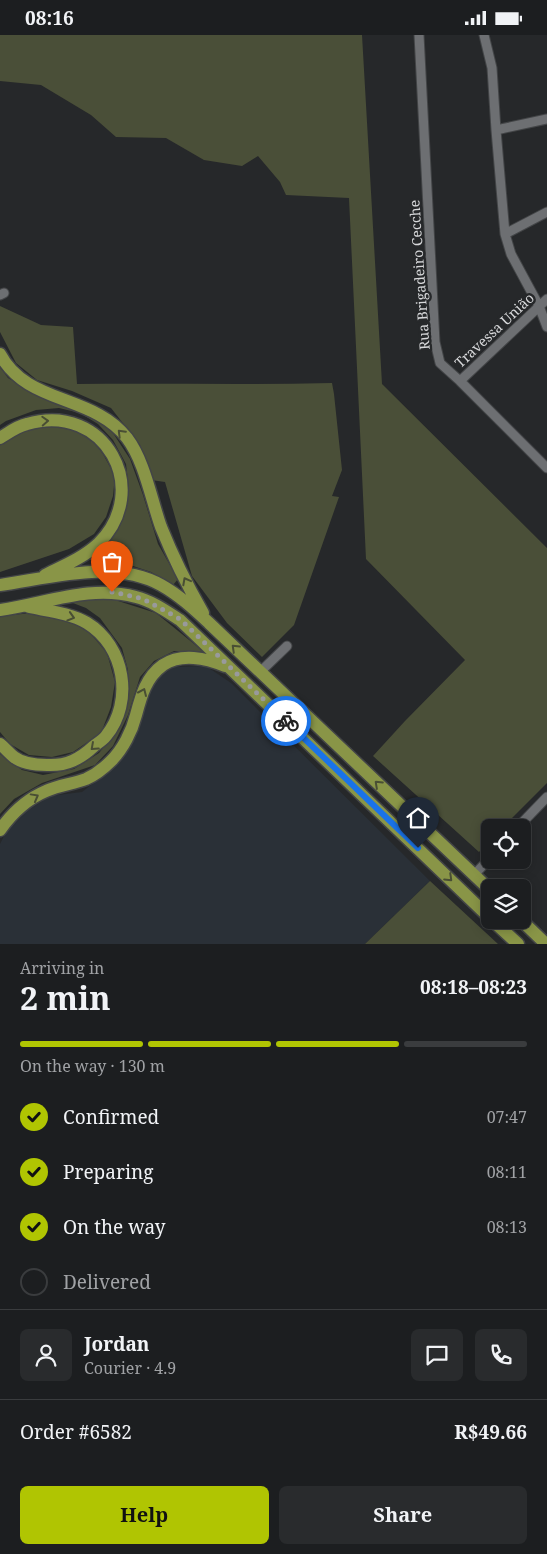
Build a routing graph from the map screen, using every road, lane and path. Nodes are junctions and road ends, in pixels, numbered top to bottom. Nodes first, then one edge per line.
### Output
1 (419, 35) edge
2 (484, 35) edge
3 (547, 119) edge
4 (496, 130) junction
5 (547, 213) edge
6 (505, 234) junction
7 (547, 299) edge
8 (539, 306) junction
9 (547, 327) edge
10 (0, 354) edge
11 (460, 381) junction
12 (0, 438) edge
13 (547, 468) edge
14 (36, 580) junction
15 (0, 585) edge
16 (24, 606) junction
17 (0, 610) edge
18 (209, 623) junction
19 (287, 646) dead end
20 (233, 670) junction
21 (260, 672) junction
22 (0, 744) edge
23 (547, 797) edge
24 (526, 819) edge
25 (0, 830) edge
26 (481, 868) edge
27 (474, 875) junction
28 (481, 882) edge
29 (481, 909) edge
30 (502, 929) edge
31 (530, 929) edge
32 (518, 944) edge
33 (546, 944) edge

1 - 11 street, Rua Brigadeiro Cecche
2 - 4 street
3 - 4 street
4 - 6 street
5 - 6 street
6 - 8 street
7 - 8 street, Travessa União
8 - 9 street
8 - 11 street, Travessa União
18 -> 10 main road
11 - 13 street, Rua Brigadeiro Cecche
12 -> 14 main road
14 - 15 main road
14 - 18 main road
16 - 17 main road
16 - 20 main road
16 -> 22 main road
21 -> 18 main road
19 - 21 street
25 -> 20 main road
20 -> 29 main road
27 -> 21 main road
23 - 24 street
26 - 27 street
27 - 28 main road
30 - 32 main road
31 - 33 main road

